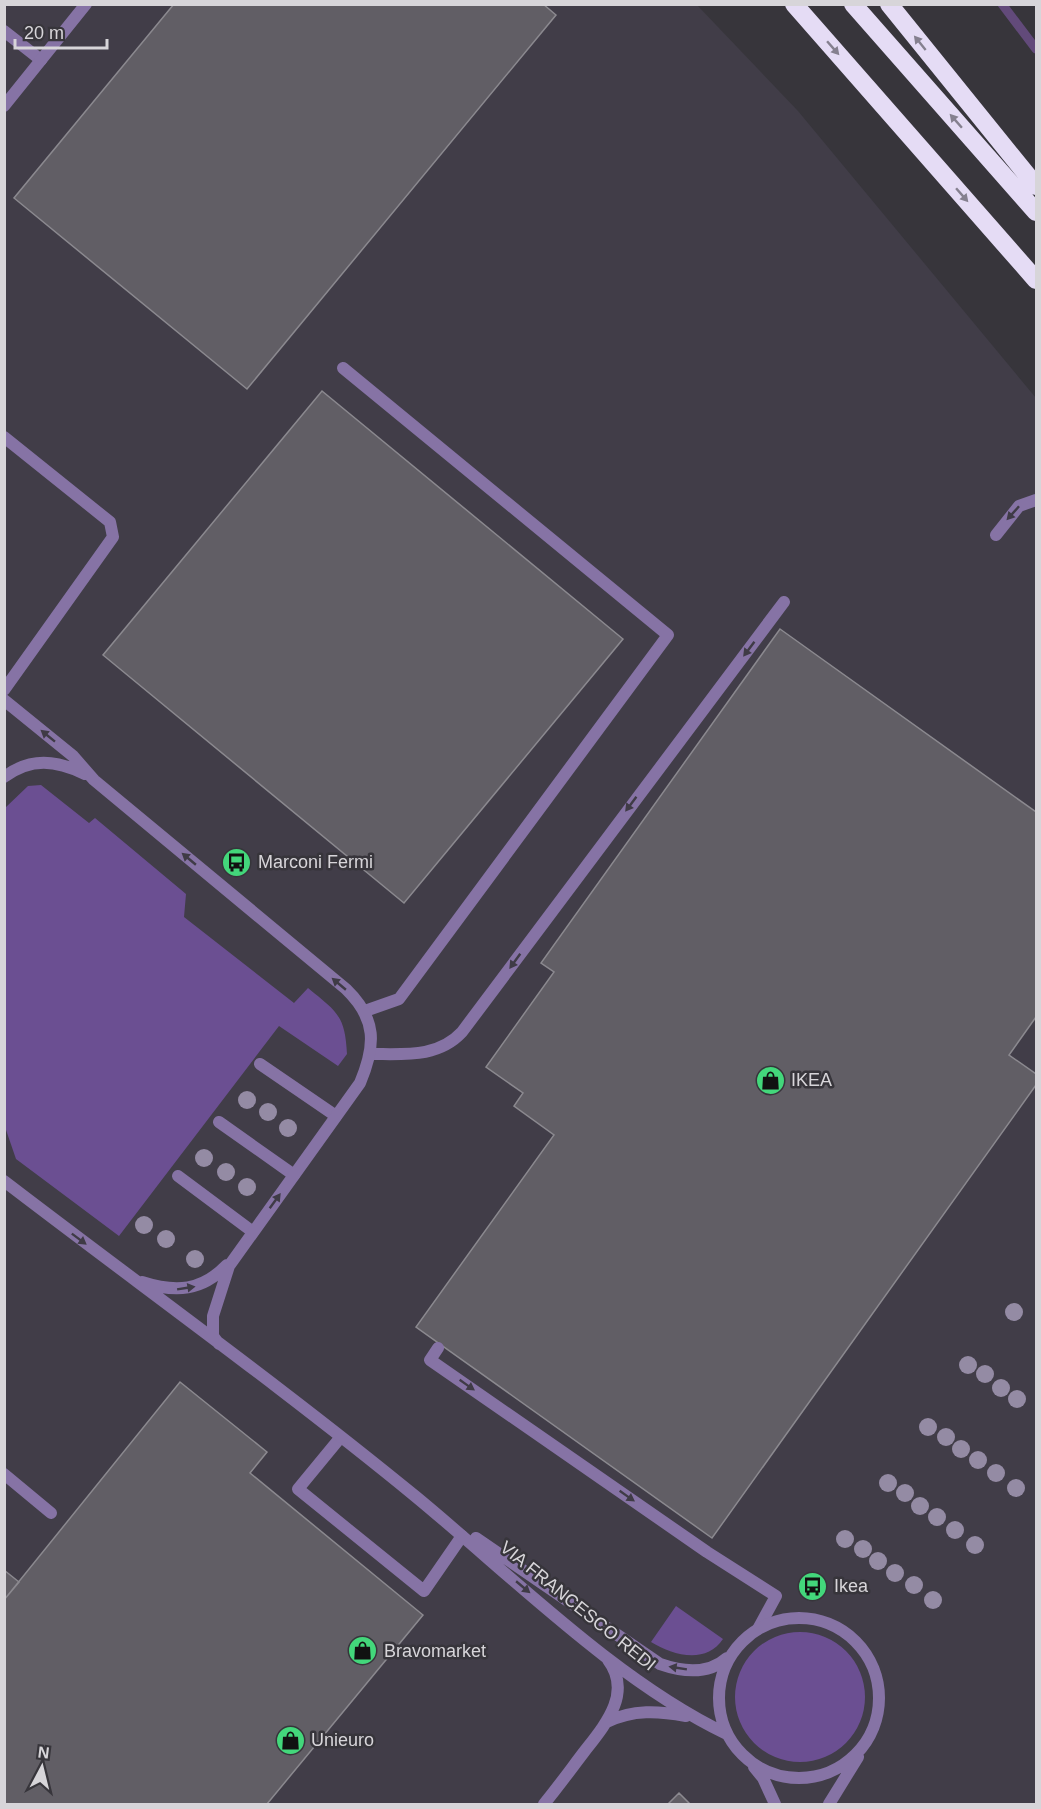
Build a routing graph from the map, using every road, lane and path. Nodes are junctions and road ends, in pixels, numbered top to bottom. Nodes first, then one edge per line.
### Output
1 (86, 4) edge
2 (794, 4) edge
3 (853, 4) edge
4 (889, 4) edge
5 (4, 30) edge
6 (41, 60) junction
7 (4, 106) edge
8 (1036, 186) edge
9 (1036, 212) edge
10 (1036, 280) edge
11 (343, 368) dead end
12 (4, 437) edge
13 (1036, 500) edge
14 (996, 535) dead end
15 (784, 602) dead end
16 (4, 690) edge
17 (4, 700) edge
18 (89, 775) junction
19 (4, 777) edge
20 (365, 1011) junction
21 (371, 1054) junction
22 (260, 1064) dead end
23 (336, 1116) junction
24 (219, 1122) dead end
25 (294, 1175) junction
26 (178, 1176) dead end
27 (4, 1181) edge
28 (253, 1232) junction
29 (234, 1258) junction
30 (130, 1277) junction
31 (219, 1345) junction
32 (438, 1348) dead end
33 (340, 1438) junction
34 (4, 1474) edge
35 (414, 1495) junction
36 (51, 1512) dead end
37 (462, 1536) junction
38 (758, 1629) junction
39 (601, 1652) junction
40 (731, 1654) junction
41 (691, 1717) junction
42 (607, 1722) junction
43 (727, 1734) junction
44 (868, 1739) junction
45 (748, 1759) junction
46 (544, 1804) edge
47 (775, 1804) edge
48 (829, 1804) edge

1 - 6 street
2 -> 10 highway
9 -> 3 highway
8 -> 4 highway
5 - 6 street
6 - 7 street
11 - 20 street
12 - 16 street
13 -> 14 street
15 -> 21 street
18 -> 17 street
18 - 19 street
20 -> 18 street
20 - 21 street
21 - 23 street
22 - 23 street
23 - 25 street
24 - 25 street
28 -> 25 street
26 - 28 street
27 -> 30 street, VIA FRANCESCO REDI
28 - 29 street
30 -> 29 street
29 - 31 street
30 - 31 street, VIA FRANCESCO REDI
31 - 33 street, VIA FRANCESCO REDI
32 -> 38 street
33 - 35 street, VIA FRANCESCO REDI
33 - 37 street
34 - 36 street
35 - 37 street, VIA FRANCESCO REDI
40 -> 35 street, VIA FRANCESCO REDI
37 -> 39 street, VIA FRANCESCO REDI
38 - 40 street, VIA FRANCESCO REDI
38 - 44 street, VIA FRANCESCO REDI
39 - 41 street, VIA FRANCESCO REDI
39 - 42 street
40 - 43 street, VIA FRANCESCO REDI
41 - 42 street
41 - 43 street, VIA FRANCESCO REDI
42 - 46 street
43 - 45 street, VIA FRANCESCO REDI
44 - 45 street, VIA FRANCESCO REDI
44 - 48 street, VIA FRANCESCO REDI
45 - 47 street, VIA FRANCESCO REDI

